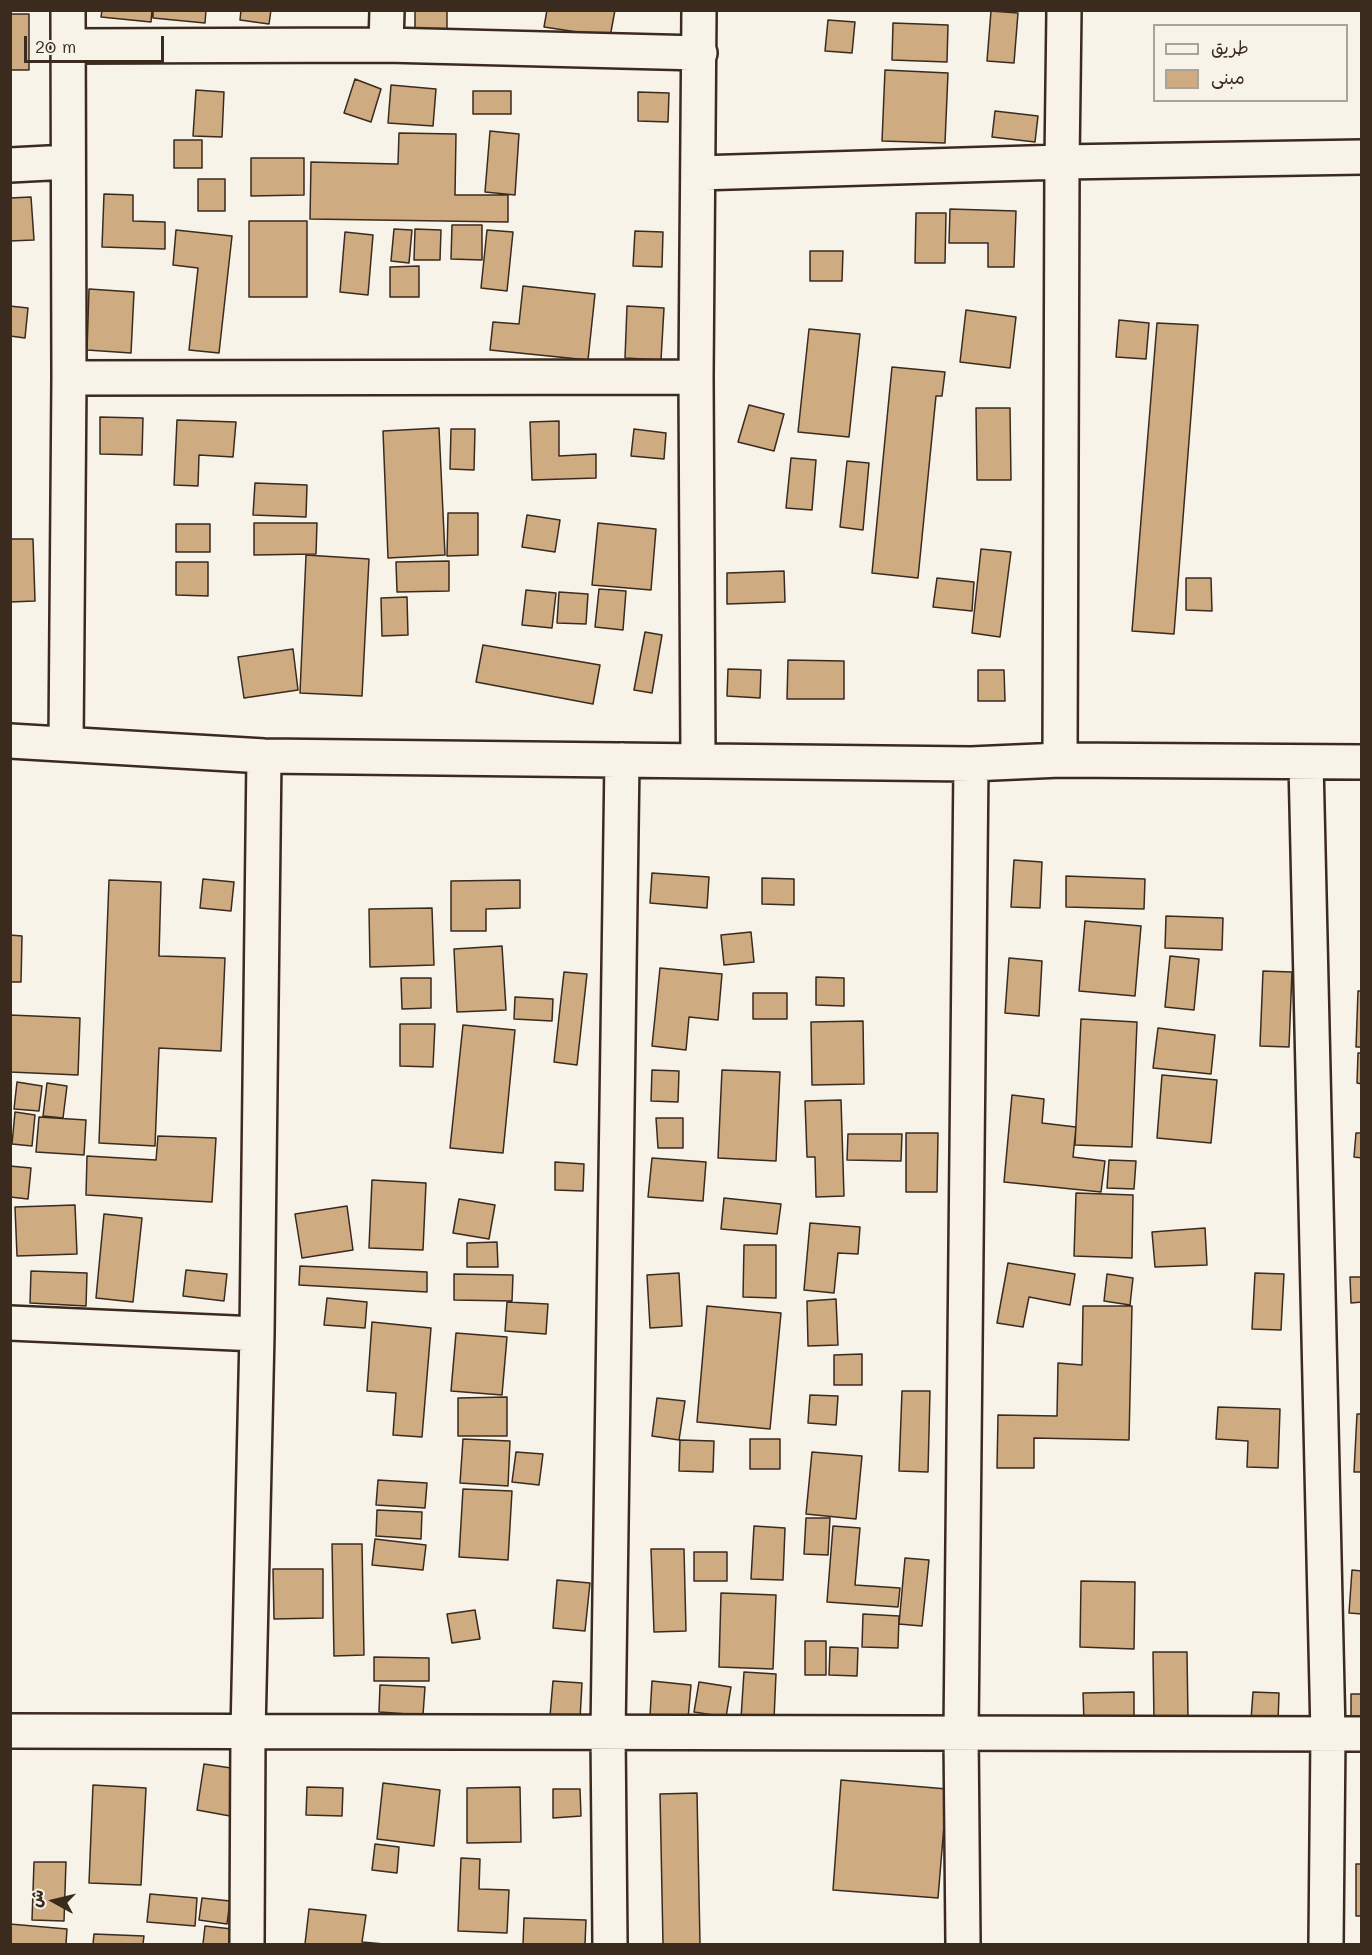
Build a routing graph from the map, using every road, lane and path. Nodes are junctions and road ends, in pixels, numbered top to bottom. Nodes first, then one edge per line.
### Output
1 (68, 10) edge
2 (387, 10) edge
3 (699, 10) edge
4 (1064, 10) edge
5 (386, 45) junction
6 (68, 46) junction
7 (700, 53) junction
8 (1362, 157) edge
9 (68, 162) junction
10 (1062, 162) junction
11 (10, 165) edge
12 (698, 173) junction
13 (696, 377) junction
14 (69, 378) junction
15 (10, 741) edge
16 (66, 744) junction
17 (264, 756) junction
18 (622, 760) junction
19 (698, 760) junction
20 (1060, 760) junction
21 (1306, 762) junction
22 (1362, 762) edge
23 (971, 764) junction
24 (10, 1323) edge
25 (257, 1334) junction
26 (10, 1731) edge
27 (248, 1732) junction
28 (608, 1733) junction
29 (961, 1733) junction
30 (1328, 1734) junction
31 (1362, 1734) edge
32 (247, 1944) edge
33 (610, 1944) edge
34 (963, 1944) edge
35 (1326, 1944) edge

1 - 6 street
2 - 5 street
3 - 7 street
4 - 10 street
5 - 6 street
5 - 7 street
6 - 9 street
7 - 12 street
8 - 10 street
9 - 11 street
9 - 14 street
10 - 12 street
10 - 20 street
12 - 13 street
13 - 14 street
13 - 19 street
14 - 16 street
15 - 16 street
16 - 17 street
17 - 18 street
17 - 25 street
18 - 19 street
18 - 28 street
19 - 23 street
20 - 21 street
20 - 23 street
21 - 22 street
21 - 30 street
23 - 29 street
24 - 25 street
25 - 27 street
26 - 27 street
27 - 28 street
27 - 32 street
28 - 29 street
28 - 33 street
29 - 30 street
29 - 34 street
30 - 31 street
30 - 35 street

